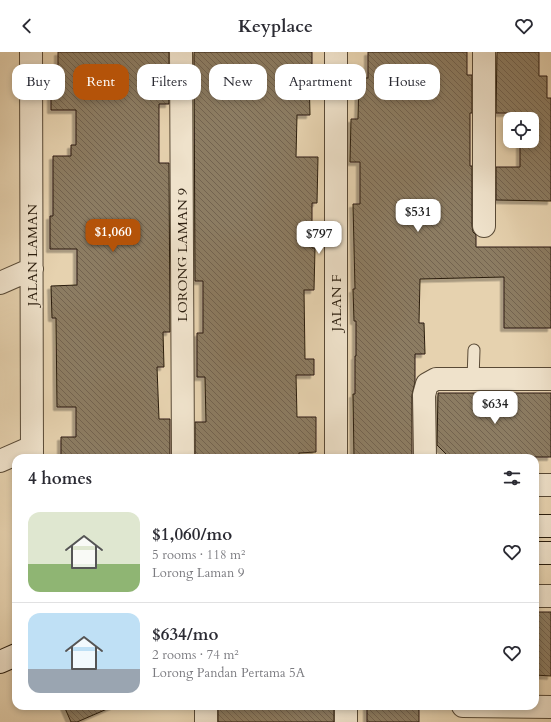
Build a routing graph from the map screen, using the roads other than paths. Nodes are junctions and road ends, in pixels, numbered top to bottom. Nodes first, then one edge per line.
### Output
1 (31, 52) edge
2 (181, 52) edge
3 (336, 52) edge
4 (484, 52) edge
5 (484, 226) dead end
6 (32, 269) junction
7 (0, 283) edge
8 (474, 350) dead end
9 (473, 379) junction
10 (551, 379) edge
11 (32, 452) edge
12 (183, 454) edge
13 (336, 454) edge
14 (425, 454) edge
15 (12, 458) edge
16 (0, 461) edge
17 (539, 485) edge
18 (551, 485) edge
19 (539, 526) edge
20 (551, 526) edge
21 (539, 553) edge
22 (551, 553) edge
23 (539, 596) edge
24 (551, 596) edge
25 (12, 657) edge
26 (0, 662) edge
27 (539, 707) edge
28 (551, 707) edge
29 (346, 710) edge
30 (346, 722) edge

1 - 6 street, JALAN LAMAN
2 - 12 street, LORONG LAMAN 9
3 - 13 street, JALAN F
4 - 5 street
6 - 7 street
6 - 11 street, JALAN LAMAN
8 - 9 lane
9 - 10 street
9 - 14 street
15 - 16 street
17 - 18 street
19 - 20 street
21 - 22 street
23 - 24 street
25 - 26 street
27 - 28 street
29 - 30 street

